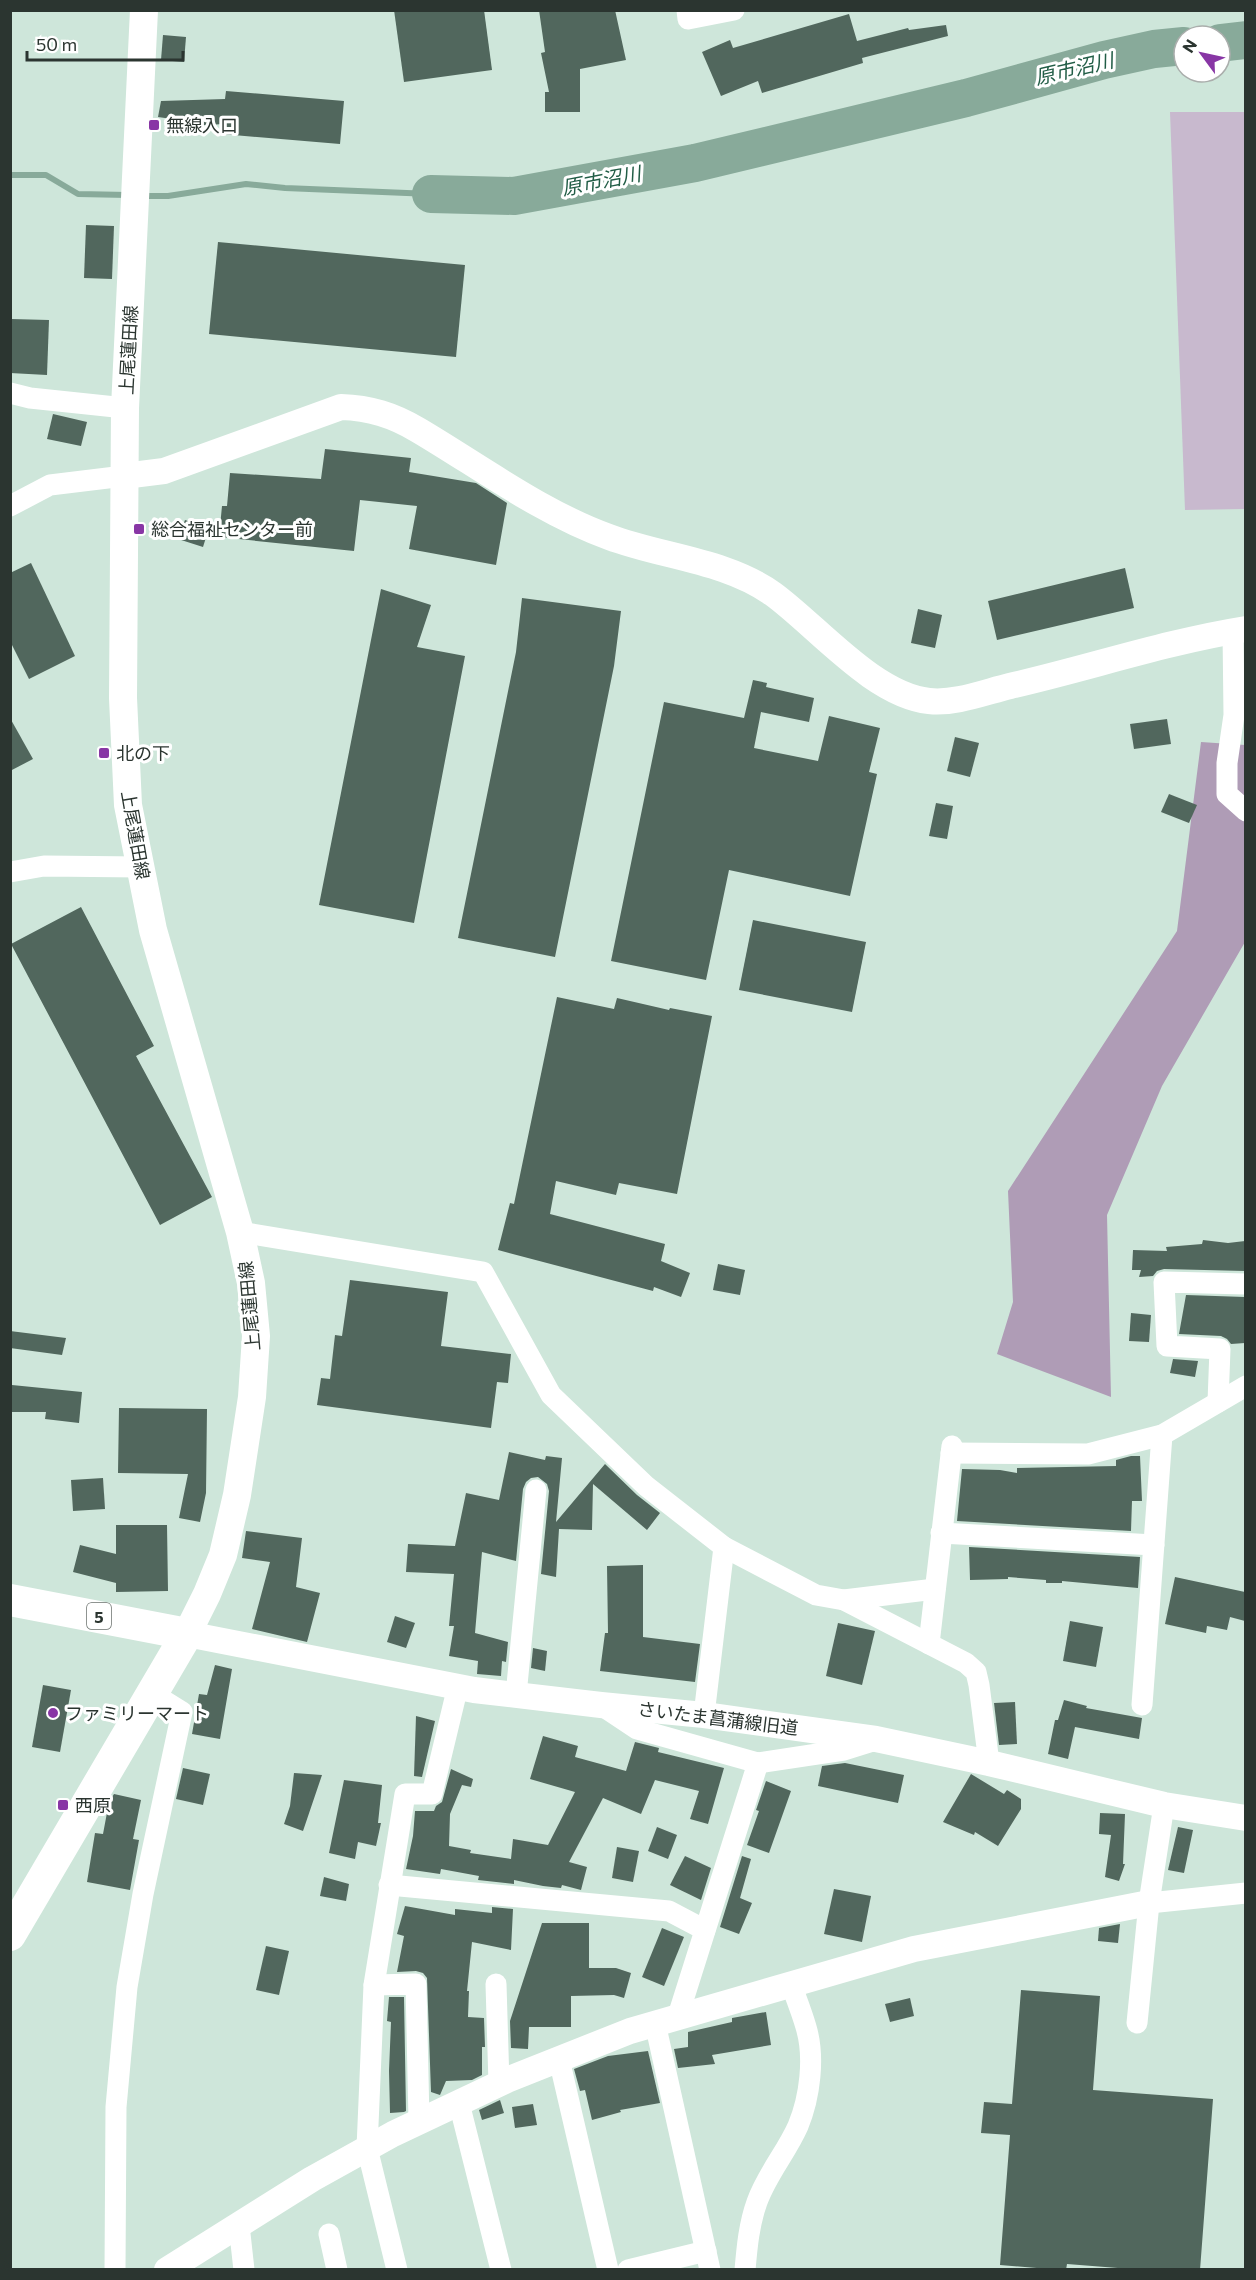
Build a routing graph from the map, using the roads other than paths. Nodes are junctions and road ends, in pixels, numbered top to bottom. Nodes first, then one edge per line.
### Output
1 (144, 10) edge
2 (687, 10) edge
3 (734, 10) edge
4 (10, 393) edge
5 (125, 408) junction
6 (123, 476) junction
7 (10, 506) edge
8 (1239, 630) edge
9 (1245, 811) edge
10 (141, 867) junction
11 (10, 872) edge
12 (240, 1232) junction
13 (1245, 1284) edge
14 (1245, 1386) edge
15 (1218, 1402) junction
16 (1162, 1435) junction
17 (536, 1490) dead end
18 (941, 1533) junction
19 (1154, 1545) junction
20 (724, 1547) junction
21 (935, 1589) junction
22 (10, 1600) edge
23 (844, 1600) junction
24 (188, 1635) junction
25 (928, 1644) junction
26 (458, 1686) junction
27 (153, 1695) junction
28 (516, 1695) junction
29 (601, 1705) junction
30 (1142, 1705) dead end
31 (704, 1715) junction
32 (876, 1739) junction
33 (758, 1763) junction
34 (989, 1763) junction
35 (1164, 1805) junction
36 (1245, 1818) edge
37 (389, 1885) junction
38 (1245, 1893) edge
39 (1149, 1903) junction
40 (705, 1930) junction
41 (10, 1935) edge
42 (496, 1984) dead end
43 (791, 1984) junction
44 (374, 1985) junction
45 (667, 2019) junction
46 (1137, 2023) dead end
47 (559, 2059) junction
48 (499, 2084) junction
49 (459, 2103) junction
50 (419, 2121) junction
51 (366, 2148) junction
52 (239, 2225) junction
53 (329, 2234) dead end
54 (708, 2260) edge
55 (115, 2270) edge
56 (167, 2270) edge
57 (244, 2270) edge
58 (337, 2270) edge
59 (397, 2270) edge
60 (501, 2270) edge
61 (608, 2270) edge
62 (628, 2270) edge
63 (745, 2270) edge

1 - 5 main road, 上尾蓮田線
2 - 3 street
4 - 5 street
5 - 6 main road, 上尾蓮田線
6 - 7 street
6 - 8 street
6 - 10 main road, 上尾蓮田線
8 - 9 street
10 - 11 street
10 - 12 main road, 上尾蓮田線
12 - 20 street
12 - 24 main road, 上尾蓮田線
13 - 15 street
14 - 15 street
15 - 16 street
16 - 18 street
16 - 19 street
17 - 28 street
18 - 19 street
18 - 21 street
19 - 30 street
20 - 23 street
20 - 31 street
21 - 23 street
21 - 25 street
22 - 24 main road, 5
23 - 25 street
24 - 26 street, さいたま菖蒲線旧道
24 - 27 main road
25 - 34 street
26 - 28 street, さいたま菖蒲線旧道
26 - 37 street
27 - 41 main road
27 - 55 street
28 - 29 street, さいたま菖蒲線旧道
29 - 31 street, さいたま菖蒲線旧道
29 - 33 street
31 - 32 street, さいたま菖蒲線旧道
32 - 33 street
32 - 34 street, さいたま菖蒲線旧道
33 - 40 street
34 - 35 street, さいたま菖蒲線旧道
35 - 36 street, さいたま菖蒲線旧道
35 - 39 street
37 - 40 street
37 - 44 street
38 - 39 street
39 - 43 street
39 - 46 street
40 - 45 street
42 - 48 street
43 - 45 street
43 - 63 street
44 - 50 street
44 - 51 street
45 - 47 street
45 - 54 street
47 - 48 street
47 - 61 street
48 - 49 street
49 - 50 street
49 - 60 street
50 - 51 street
51 - 52 street
51 - 59 street
52 - 56 street
52 - 57 street
53 - 58 street
54 - 62 street

